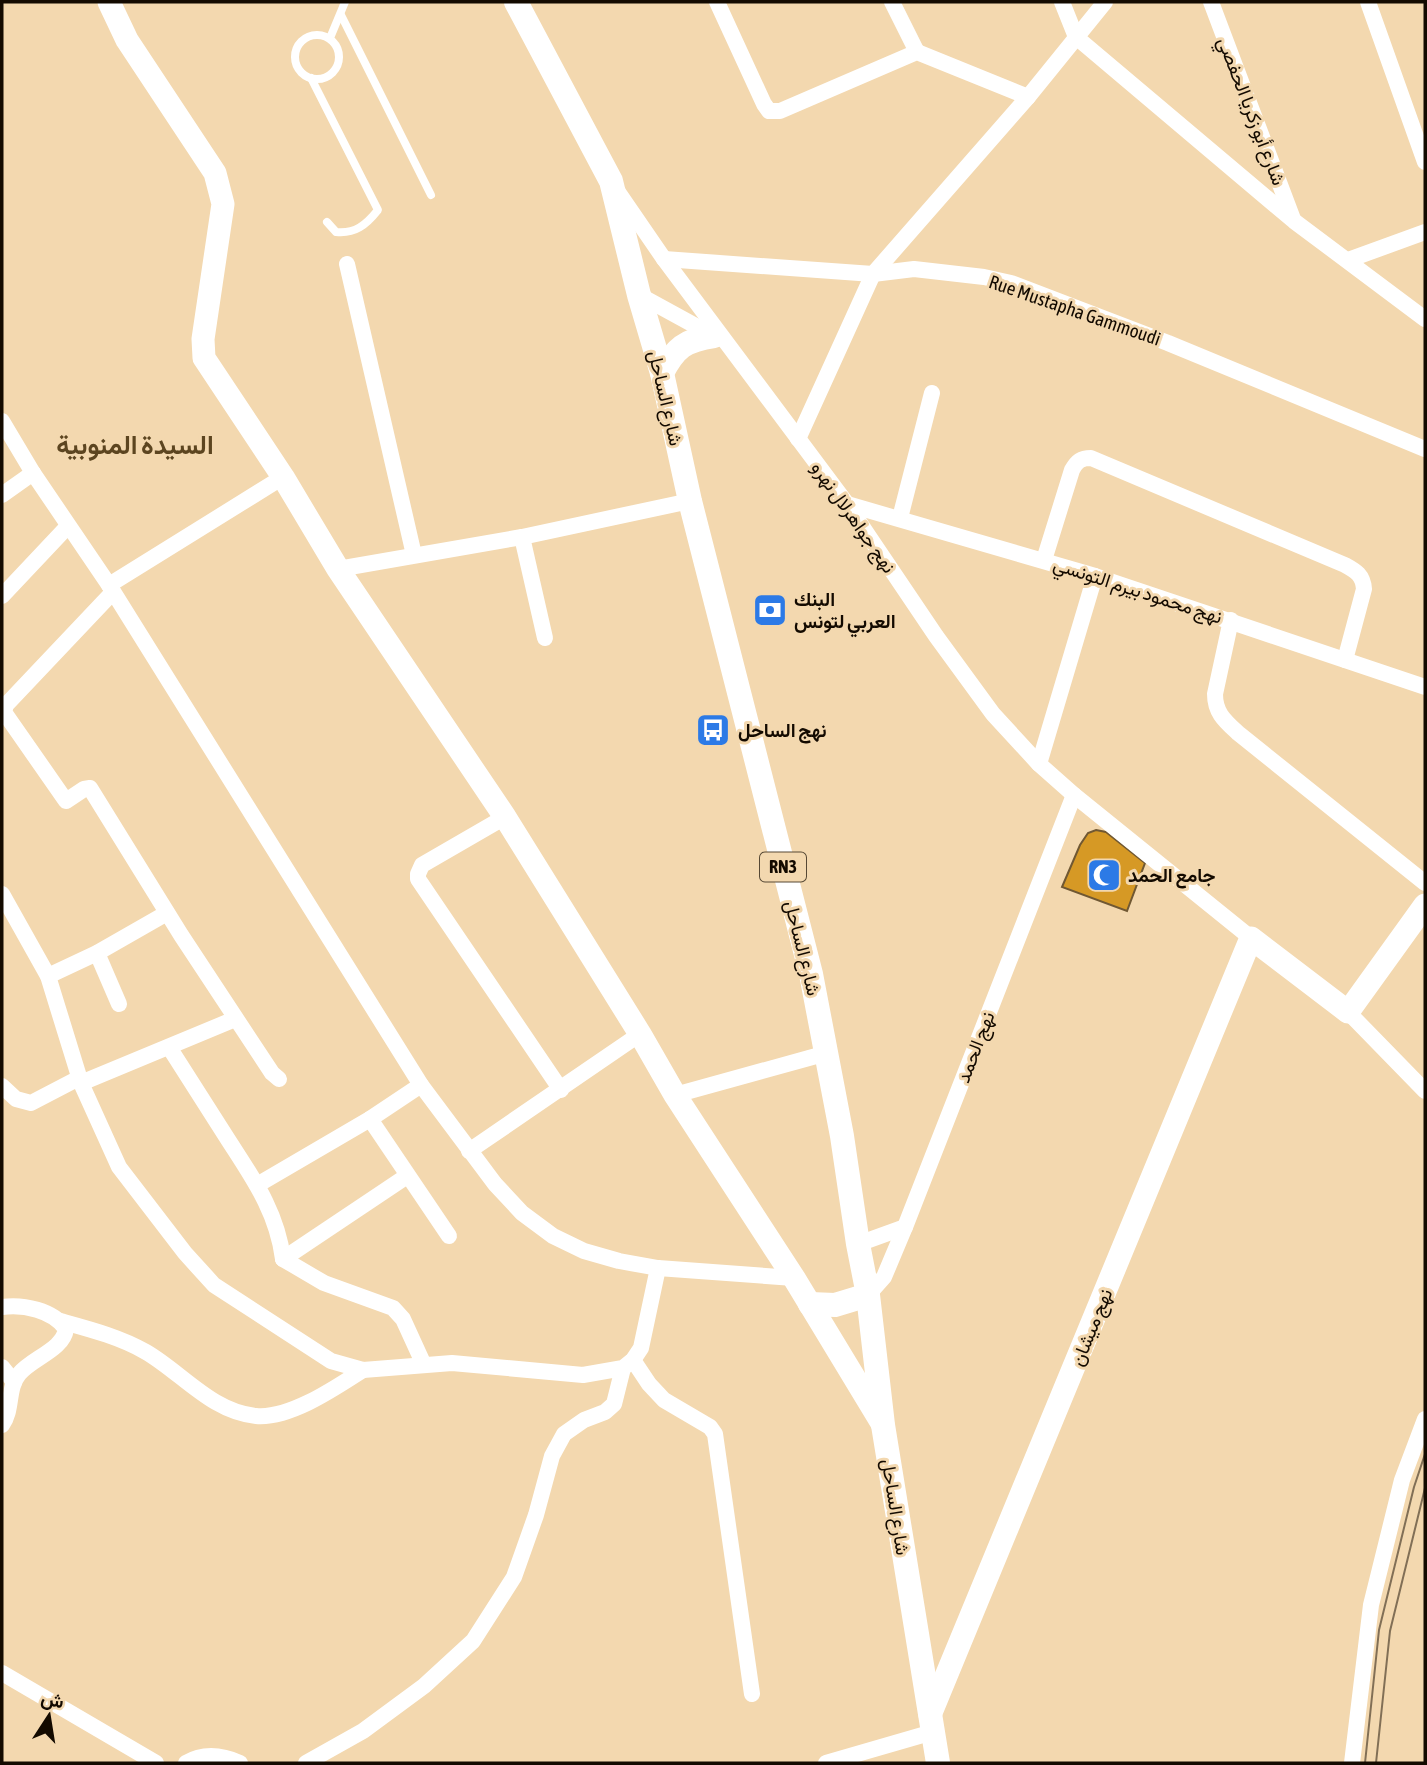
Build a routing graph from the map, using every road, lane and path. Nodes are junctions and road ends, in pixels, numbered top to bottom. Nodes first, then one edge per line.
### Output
1 (109, 2) edge
2 (345, 2) edge
3 (516, 2) edge
4 (717, 2) edge
5 (892, 2) edge
6 (1062, 2) edge
7 (1105, 2) edge
8 (1211, 2) edge
9 (1368, 2) edge
10 (341, 15) junction
11 (1076, 37) junction
12 (330, 38) junction
13 (917, 52) junction
14 (311, 78) junction
15 (1028, 97) junction
16 (1425, 162) edge
17 (611, 181) junction
18 (431, 195) dead end
19 (1294, 221) junction
20 (327, 222) dead end
21 (1425, 232) edge
22 (664, 259) junction
23 (1349, 260) junction
24 (347, 264) dead end
25 (873, 274) junction
26 (639, 295) junction
27 (1425, 319) edge
28 (721, 340) junction
29 (662, 373) junction
30 (932, 393) dead end
31 (2, 421) edge
32 (798, 439) junction
33 (1425, 449) edge
34 (33, 473) junction
35 (283, 477) junction
36 (2, 495) edge
37 (690, 501) junction
38 (847, 504) junction
39 (900, 518) junction
40 (68, 526) junction
41 (522, 537) junction
42 (414, 555) junction
43 (1044, 560) junction
44 (338, 569) junction
45 (1095, 576) junction
46 (111, 589) junction
47 (2, 596) edge
48 (1231, 620) junction
49 (545, 638) dead end
50 (1345, 660) junction
51 (1425, 687) edge
52 (1039, 764) junction
53 (1074, 795) junction
54 (505, 817) junction
55 (1425, 883) edge
56 (2, 894) edge
57 (1425, 905) edge
58 (167, 913) junction
59 (1251, 938) junction
60 (97, 953) junction
61 (48, 976) junction
62 (119, 1004) dead end
63 (1348, 1012) junction
64 (234, 1019) junction
65 (640, 1034) junction
66 (169, 1046) junction
67 (827, 1053) junction
68 (279, 1079) dead end
69 (80, 1080) junction
70 (421, 1085) junction
71 (561, 1090) junction
72 (1425, 1091) edge
73 (4, 1093) edge
74 (675, 1095) junction
75 (370, 1119) junction
76 (469, 1151) junction
77 (407, 1176) junction
78 (257, 1185) junction
79 (905, 1227) junction
80 (449, 1236) dead end
81 (858, 1244) junction
82 (283, 1259) junction
83 (658, 1268) junction
84 (794, 1278) junction
85 (868, 1295) junction
86 (810, 1304) junction
87 (2, 1307) edge
88 (60, 1321) junction
89 (628, 1364) junction
90 (424, 1365) junction
91 (2, 1367) edge
92 (363, 1370) junction
93 (14, 1382) junction
94 (1425, 1419) edge
95 (883, 1424) junction
96 (2, 1425) edge
97 (2, 1673) edge
98 (752, 1694) dead end
99 (932, 1724) junction
100 (156, 1763) edge
101 (186, 1763) edge
102 (240, 1763) edge
103 (306, 1763) edge
104 (825, 1763) edge
105 (938, 1763) edge
106 (1352, 1763) edge

1 - 35 street
2 - 10 lane
3 - 17 main road, شارع الساحل / RN3
4 - 13 street
5 - 13 street
6 - 11 street
7 - 11 street
8 - 19 street, شارع أبو زكريا الحفصي
9 - 16 street
10 - 12 lane
10 - 18 lane
11 - 15 street
11 - 19 street
12 - 14 lane
12 - 14 lane
13 - 15 street
14 - 20 lane
15 - 25 street
17 - 22 street, نهج جواهرلال نهرو
17 - 26 main road, شارع الساحل / RN3
19 - 23 street
21 - 23 street
22 - 25 street, Rue Mustapha Gammoudi
22 - 28 street, نهج جواهرلال نهرو
23 - 27 street
24 - 42 street
25 - 32 street
25 - 33 street, Rue Mustapha Gammoudi
26 - 28 street
26 - 29 main road, شارع الساحل / RN3
28 - 29 main road
28 - 32 street, نهج جواهرلال نهرو
29 - 37 main road, شارع الساحل / RN3
30 - 39 street
31 - 34 street
32 - 38 street, نهج جواهرلال نهرو
34 - 36 street
34 - 40 street
35 - 44 street
35 - 46 street
37 - 41 street
37 - 67 main road, شارع الساحل / RN3
38 - 39 street, نهج محمود بيرم التونسي
38 - 52 street, نهج جواهرلال نهرو
39 - 43 street, نهج محمود بيرم التونسي
40 - 46 street
40 - 47 street
41 - 42 street
41 - 49 street
42 - 44 street
43 - 45 street, نهج محمود بيرم التونسي
43 - 50 street
44 - 54 street
45 - 48 street, نهج محمود بيرم التونسي
45 - 52 street
46 - 58 street
46 - 70 street
48 - 50 street, نهج محمود بيرم التونسي
48 - 55 street
50 - 51 street, نهج محمود بيرم التونسي
52 - 53 street, نهج جواهرلال نهرو
53 - 59 street, نهج جواهرلال نهرو
53 - 79 street, نهج الحمد
54 - 65 street
54 - 71 street
56 - 61 street
57 - 63 street
58 - 60 street
58 - 64 street
59 - 63 street
59 - 99 street, نهج ميشان
60 - 61 street
60 - 62 street
61 - 69 street
63 - 72 street
64 - 66 street
64 - 68 street
65 - 71 street
65 - 74 street
66 - 69 street
66 - 78 street
67 - 74 street
67 - 81 main road, شارع الساحل / RN3
69 - 73 street
69 - 92 street
70 - 75 street
70 - 76 street
71 - 76 street
74 - 84 street
75 - 77 street
75 - 78 street
76 - 83 street
77 - 80 street
77 - 82 street
78 - 82 street
79 - 81 street
79 - 85 street, نهج الحمد
81 - 85 main road, شارع الساحل / RN3
82 - 90 street
83 - 84 street
83 - 89 street
84 - 86 street
85 - 86 main road
85 - 95 main road, شارع الساحل / RN3
86 - 95 street
87 - 88 street
88 - 92 street
88 - 93 street
89 - 90 street
89 - 98 street
89 - 103 street
90 - 92 street
91 - 93 street
93 - 96 street
94 - 106 street
95 - 99 main road, شارع الساحل / RN3
97 - 100 street
99 - 104 street
99 - 105 main road, شارع الساحل / RN3
101 - 102 street

